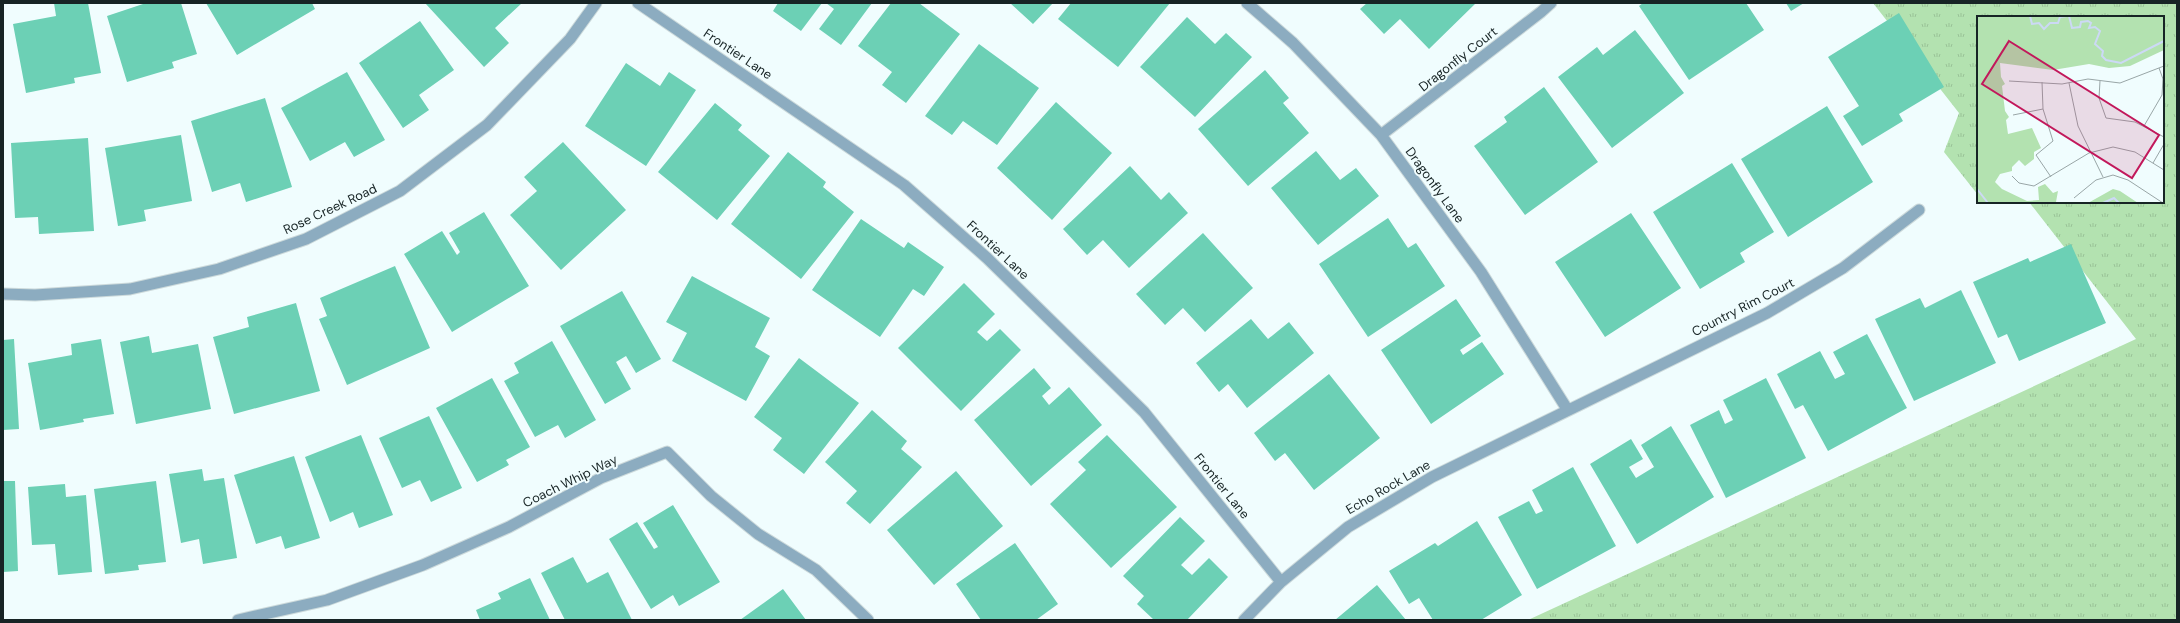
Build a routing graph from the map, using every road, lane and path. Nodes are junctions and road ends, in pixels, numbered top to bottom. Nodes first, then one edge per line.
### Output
1 (596, 3) edge
2 (638, 3) edge
3 (1247, 3) edge
4 (1551, 3) edge
5 (1382, 135) junction
6 (1919, 210) dead end
7 (3, 294) edge
8 (1567, 409) junction
9 (1281, 582) junction
10 (238, 620) edge
11 (868, 620) edge
12 (1244, 620) edge

1 - 7 street, Rose Creek Road
2 - 9 street, Frontier Lane
3 - 5 street, Dragonfly Lane
4 - 5 street, Dragonfly Court
5 - 8 street, Dragonfly Lane
6 - 8 street, Country Rim Court
8 - 9 street, Echo Rock Lane
9 - 12 street, Echo Rock Lane
10 - 11 street, Coach Whip Way

